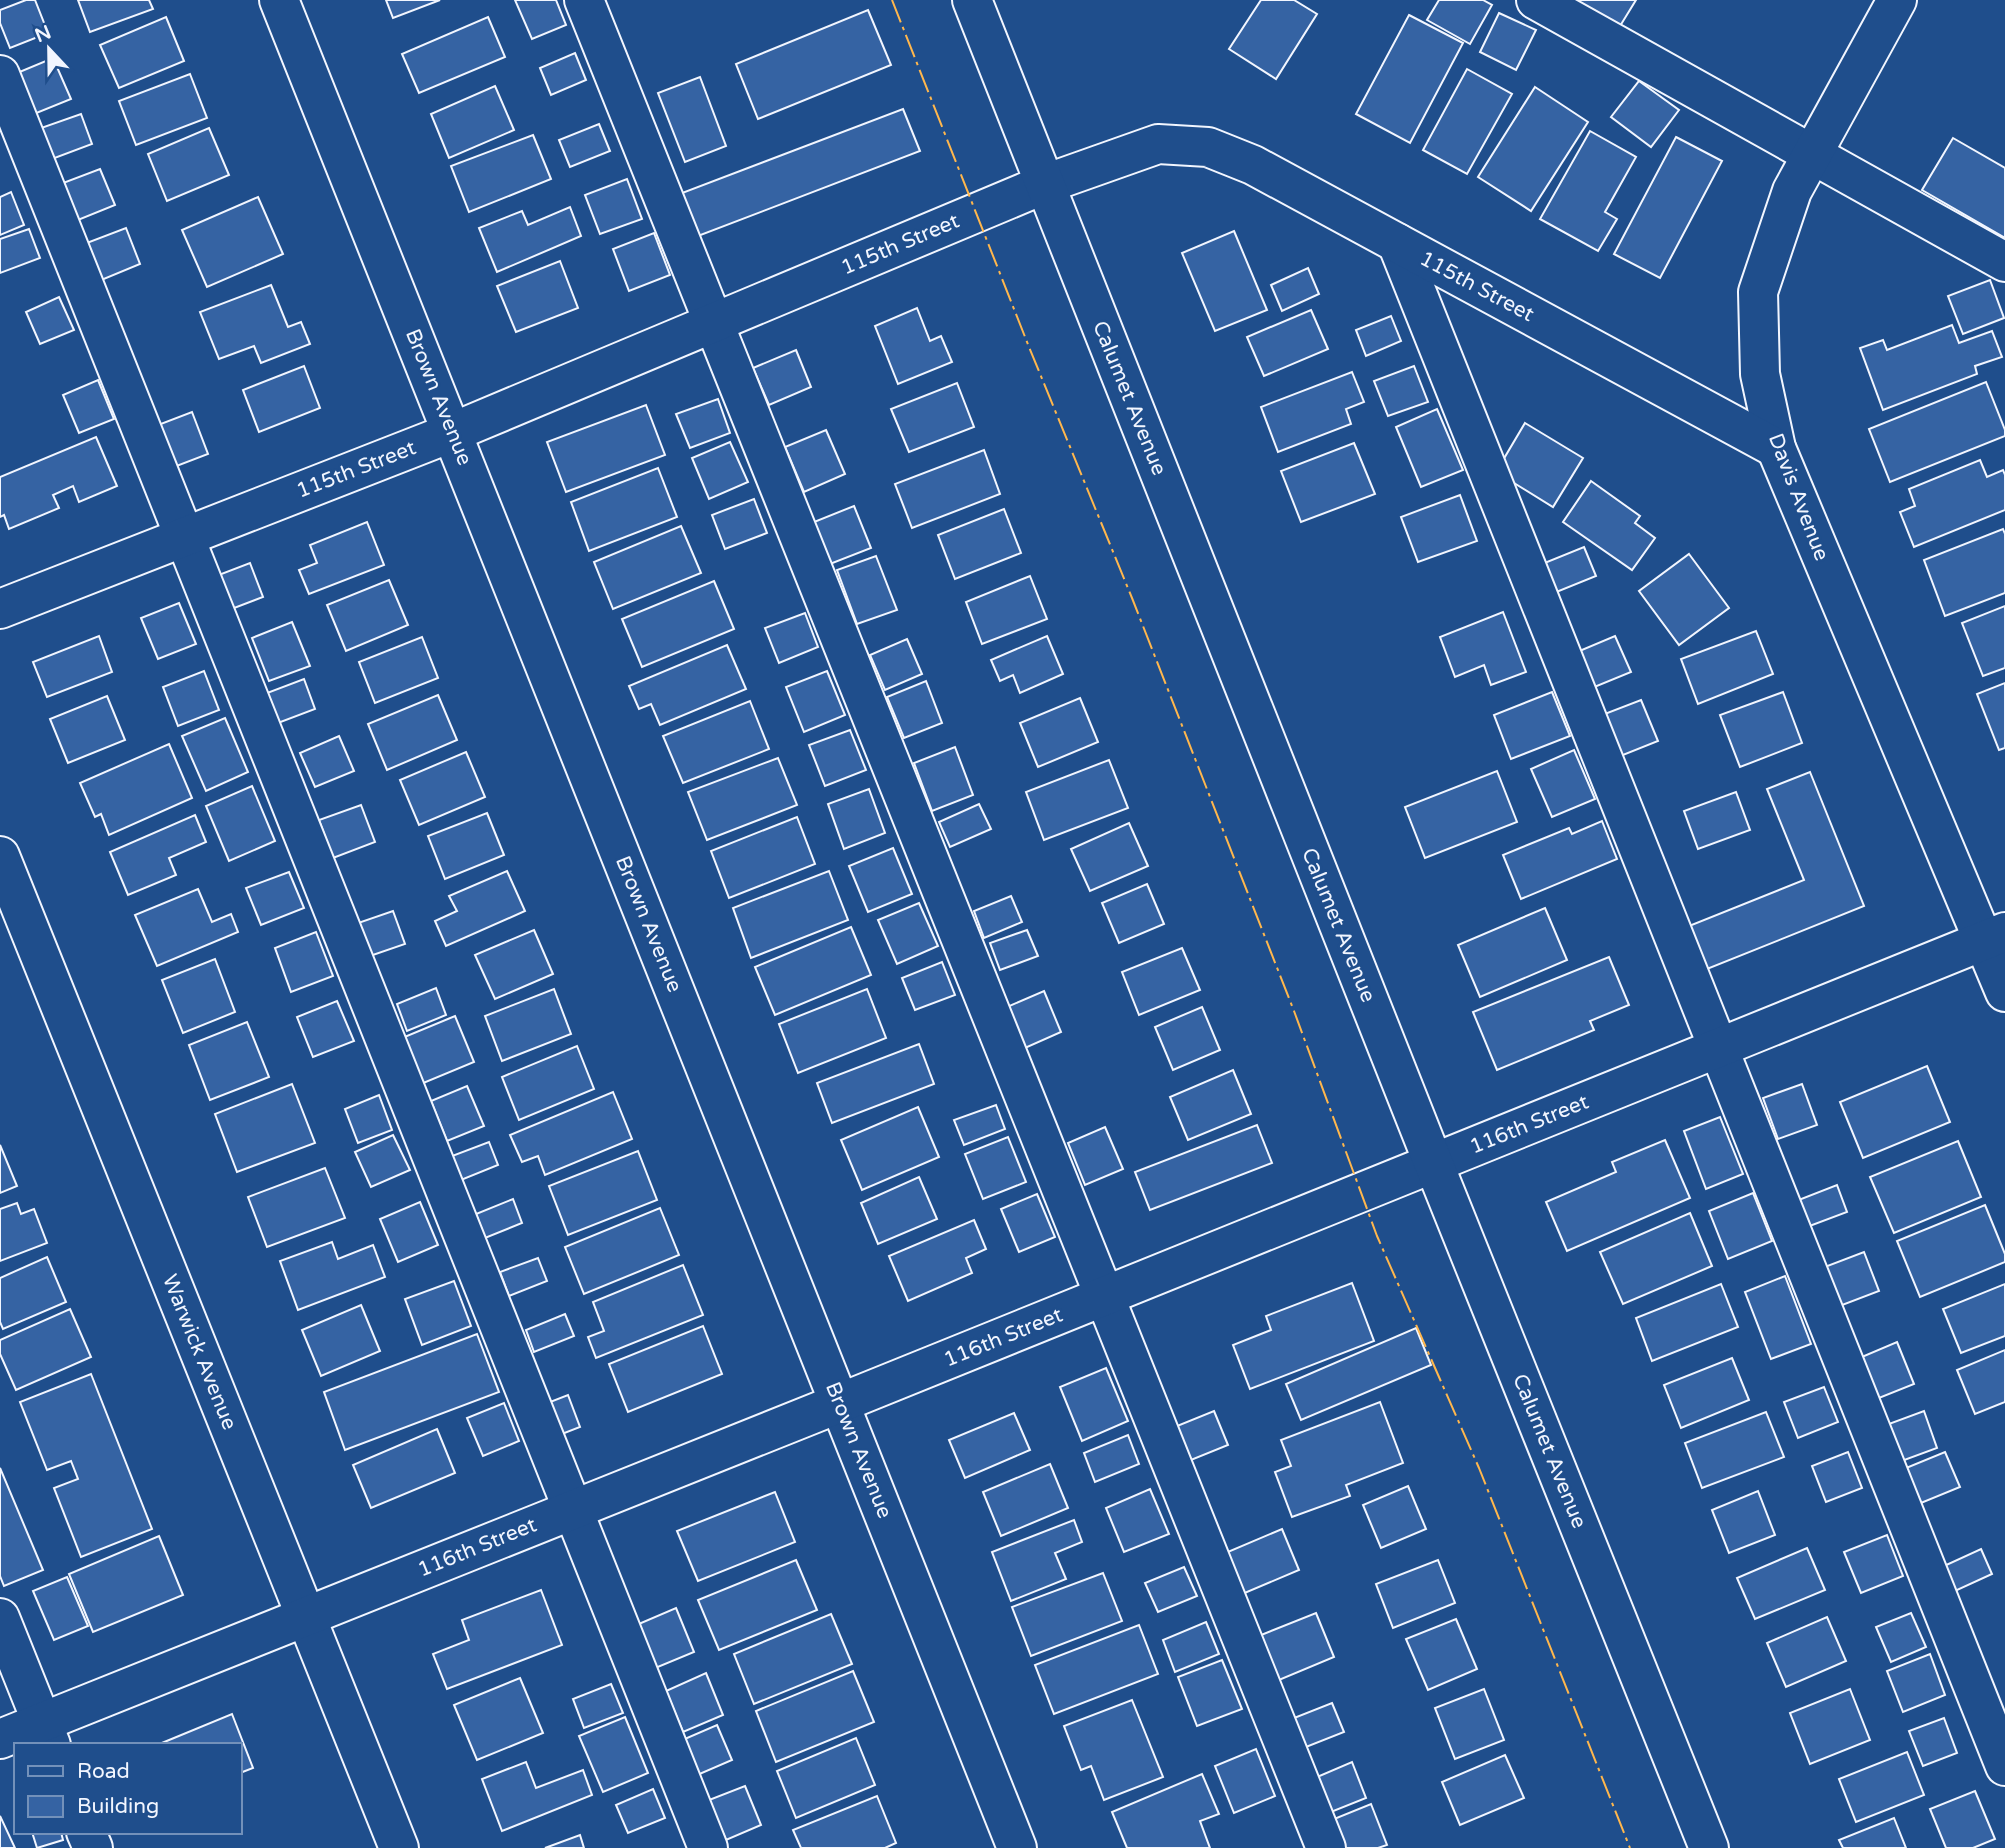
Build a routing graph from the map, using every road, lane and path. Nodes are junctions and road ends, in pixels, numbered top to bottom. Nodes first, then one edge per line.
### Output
1 (279, 0) edge
2 (584, 0) edge
3 (972, 0) edge
4 (1536, 0) edge
5 (1896, 0) edge
6 (0, 75) edge
7 (1812, 154) junction
8 (1045, 184) junction
9 (1396, 243) junction
10 (2005, 262) edge
11 (714, 322) junction
12 (453, 432) junction
13 (1776, 448) junction
14 (185, 536) junction
15 (0, 609) edge
16 (0, 856) edge
17 (1995, 936) edge
18 (2005, 992) edge
19 (1719, 1048) junction
20 (1433, 1162) junction
21 (1105, 1296) junction
22 (840, 1403) junction
23 (571, 1510) junction
24 (307, 1615) junction
25 (0, 1618) edge
26 (47, 1733) edge
27 (0, 1739) edge
28 (2005, 1766) edge
29 (399, 1848) edge
30 (708, 1848) edge
31 (1017, 1848) edge
32 (1326, 1848) edge
33 (1709, 1848) edge

1 - 12 street, Brown Avenue
2 - 11 street
3 - 8 street, Calumet Avenue
4 - 7 street
5 - 7 street, Davis Avenue
6 - 14 street
7 - 10 street
7 - 13 street, Davis Avenue
8 - 9 street, 115th Street
8 - 11 street, 115th Street
8 - 20 street, Calumet Avenue
9 - 13 street, 115th Street
9 - 19 street
11 - 12 street, 115th Street
11 - 21 street
12 - 14 street, 115th Street
12 - 22 street, Brown Avenue
13 - 17 street, Davis Avenue
14 - 15 street, 115th Street
14 - 23 street
16 - 24 street, Warwick Avenue
17 - 18 street, Davis Avenue
17 - 19 street, 116th Street
19 - 20 street, 116th Street
19 - 28 street
20 - 21 street, 116th Street
20 - 33 street, Calumet Avenue
21 - 22 street, 116th Street
21 - 32 street
22 - 23 street, 116th Street
22 - 31 street, Brown Avenue
23 - 24 street, 116th Street
23 - 30 street
24 - 26 street, 116th Street
24 - 29 street, Warwick Avenue
25 - 26 street
26 - 27 street, 116th Street

